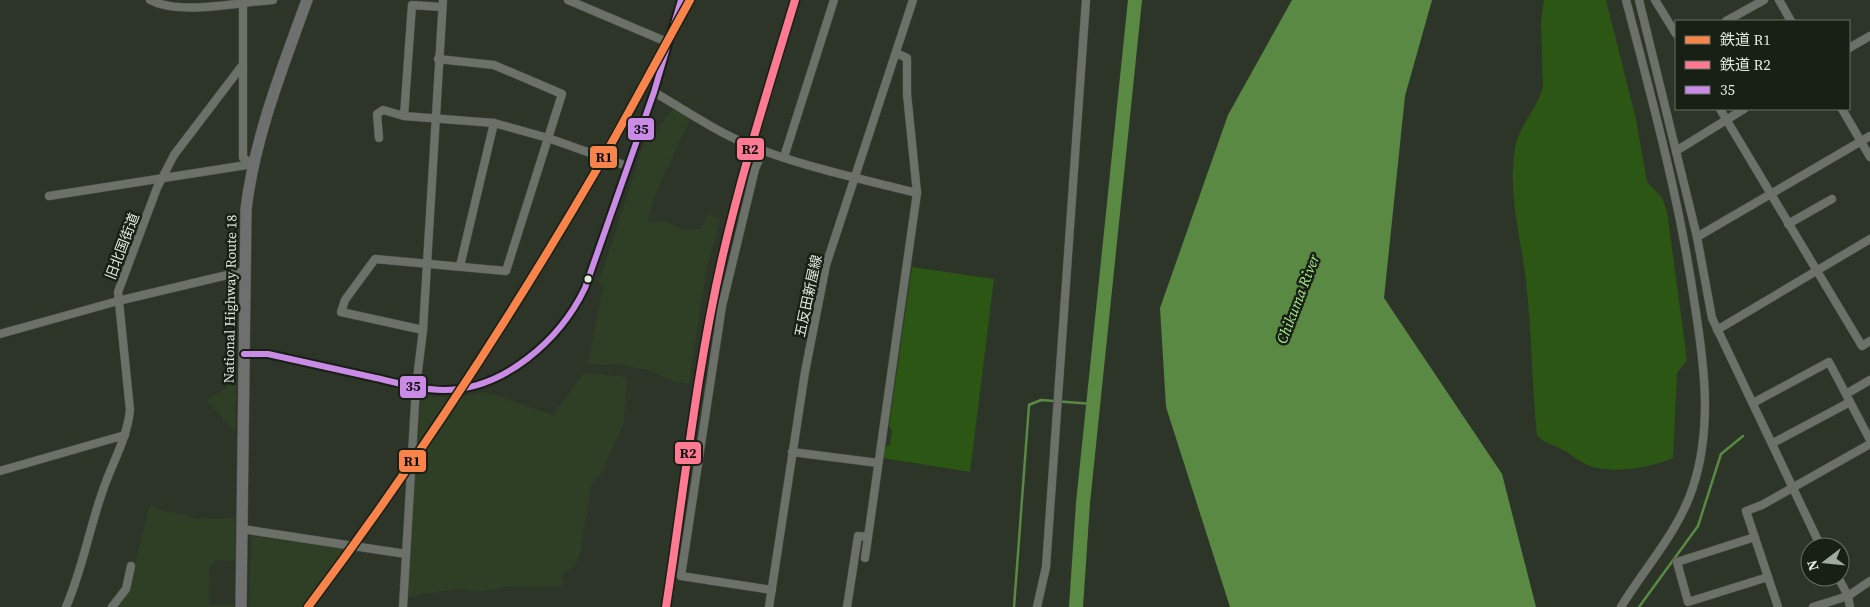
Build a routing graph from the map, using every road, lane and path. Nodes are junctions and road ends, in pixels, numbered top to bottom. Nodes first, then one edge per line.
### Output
1 (150, 0) edge
2 (273, 0) edge
3 (307, 0) edge
4 (568, 0) edge
5 (593, 0) edge
6 (681, 0) edge
7 (834, 0) edge
8 (913, 0) edge
9 (1086, 0) edge
10 (1626, 0) edge
11 (1639, 0) edge
12 (1655, 0) edge
13 (1764, 0) edge
14 (1779, 0) edge
15 (243, 1) edge
16 (443, 3) edge
17 (590, 9) junction
18 (1728, 20) edge
19 (1791, 20) edge
20 (1675, 32) edge
21 (1870, 36) edge
22 (667, 42) junction
23 (1850, 47) edge
24 (896, 53) junction
25 (438, 59) junction
26 (241, 67) junction
27 (654, 92) junction
28 (1721, 110) edge
29 (1742, 110) edge
30 (1843, 110) edge
31 (404, 116) junction
32 (434, 118) junction
33 (1726, 120) junction
34 (494, 123) junction
35 (1870, 136) edge
36 (379, 138) dead end
37 (548, 138) junction
38 (1861, 142) junction
39 (763, 150) junction
40 (1676, 150) junction
41 (784, 157) junction
42 (1870, 157) edge
43 (253, 164) junction
44 (627, 166) junction
45 (853, 177) junction
46 (162, 179) junction
47 (917, 193) junction
48 (1770, 194) junction
49 (49, 196) dead end
50 (1832, 200) dead end
51 (1788, 224) junction
52 (1697, 237) junction
53 (1870, 239) edge
54 (427, 264) junction
55 (460, 266) junction
56 (244, 271) junction
57 (1816, 271) junction
58 (118, 301) junction
59 (423, 330) junction
60 (1717, 330) junction
61 (0, 334) edge
62 (1870, 341) edge
63 (244, 354) junction
64 (1870, 380) edge
65 (416, 387) junction
66 (1846, 394) junction
67 (1850, 402) junction
68 (1753, 403) junction
69 (125, 435) junction
70 (1870, 442) edge
71 (1772, 443) junction
72 (792, 452) junction
73 (878, 463) junction
74 (0, 471) edge
75 (1793, 486) junction
76 (242, 529) junction
77 (1755, 536) junction
78 (868, 537) junction
79 (1816, 537) edge
80 (406, 554) junction
81 (865, 558) dead end
82 (131, 566) dead end
83 (1768, 577) junction
84 (1870, 582) edge
85 (1843, 587) edge
86 (772, 590) junction
87 (1848, 596) junction
88 (66, 607) edge
89 (112, 607) edge
90 (241, 607) edge
91 (403, 607) edge
92 (769, 607) edge
93 (847, 607) edge
94 (1037, 607) edge
95 (1621, 607) edge
96 (1778, 607) edge
97 (1813, 607) edge
98 (1850, 607) edge

1 - 15 street
2 - 15 street
3 - 43 highway, National Highway Route 18
4 - 17 street
5 - 17 street
6 - 22 street
7 - 41 street
8 - 24 street, 五反田新屋線
9 - 94 street
10 - 95 street
11 - 40 street
12 - 20 street
13 - 18 street
14 - 19 street
15 - 26 street
16 - 25 street
16 - 31 street
17 - 22 street
21 - 23 street
22 - 27 street
24 - 45 street, 五反田新屋線
24 - 47 street
25 - 32 street
25 - 37 street
26 - 43 street
26 - 46 street, 旧北国街道
27 - 39 street
27 - 44 street
28 - 33 street
29 - 33 street
30 - 38 street
31 - 32 street
31 - 36 street
32 - 34 street
32 - 54 street
33 - 40 street
33 - 48 street
34 - 37 street
34 - 55 street
35 - 38 street
37 - 44 street
37 - 55 street
38 - 42 street
38 - 48 street
39 - 41 street
39 - 86 street
40 - 52 street
41 - 45 street
43 - 46 street
43 - 56 highway, National Highway Route 18
44 - 65 street
45 - 47 street
45 - 72 street, 五反田新屋線
46 - 49 street
46 - 58 street, 旧北国街道
47 - 73 street
48 - 51 street
48 - 52 street
50 - 51 street
51 - 57 street
52 - 60 street
53 - 57 street
54 - 55 street
54 - 59 street
54 - 59 street
56 - 58 street
56 - 63 highway, National Highway Route 18
57 - 60 street
57 - 62 street
58 - 61 street
58 - 69 street, 旧北国街道
59 - 65 street
60 - 68 street
63 - 65 street
63 - 76 highway, National Highway Route 18
64 - 66 street
65 - 80 street
66 - 67 street
66 - 68 street
67 - 70 street
67 - 71 street
68 - 71 street
69 - 74 street
69 - 88 street, 旧北国街道
70 - 75 street
71 - 75 street
72 - 73 street
72 - 86 street, 五反田新屋線
73 - 78 street
75 - 77 street
75 - 79 street
76 - 80 street
76 - 90 highway, National Highway Route 18
77 - 83 street
77 - 83 street
78 - 81 street
78 - 93 street
80 - 91 street
82 - 89 street
83 - 96 street
84 - 87 street
85 - 87 street
86 - 92 street, 五反田新屋線
87 - 97 street
87 - 98 street

